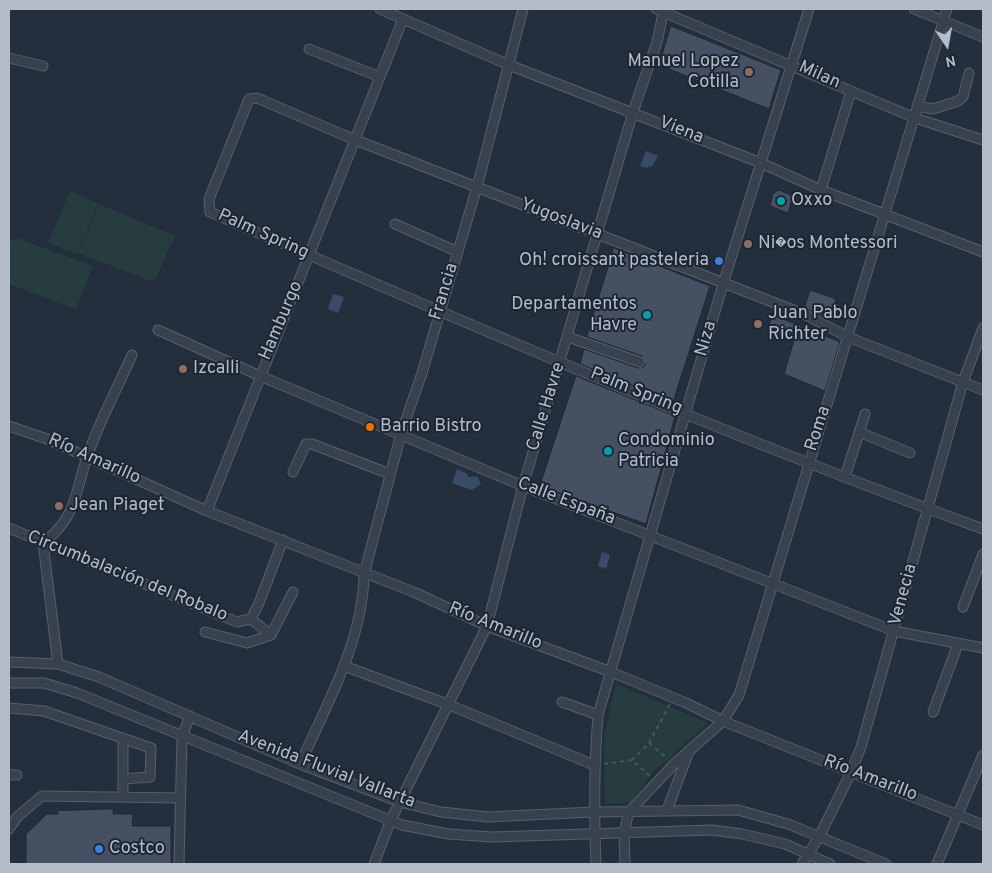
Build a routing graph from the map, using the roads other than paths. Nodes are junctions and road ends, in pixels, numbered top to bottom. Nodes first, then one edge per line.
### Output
1 (380, 9) edge
2 (523, 9) edge
3 (809, 9) edge
4 (914, 9) edge
5 (947, 9) edge
6 (661, 10) edge
7 (403, 19) junction
8 (942, 20) junction
9 (982, 34) edge
10 (309, 49) dead end
11 (9, 58) edge
12 (792, 64) junction
13 (509, 65) junction
14 (43, 66) dead end
15 (969, 73) dead end
16 (380, 77) junction
17 (851, 91) junction
18 (917, 106) junction
19 (632, 112) junction
20 (915, 118) junction
21 (353, 139) junction
22 (983, 140) edge
23 (761, 163) junction
24 (477, 187) junction
25 (821, 190) junction
26 (210, 212) joint
27 (884, 214) junction
28 (395, 224) dead end
29 (598, 235) junction
30 (458, 252) junction
31 (983, 252) edge
32 (310, 255) junction
33 (723, 284) junction
34 (440, 310) junction
35 (158, 330) dead end
36 (983, 330) edge
37 (568, 337) junction
38 (848, 337) junction
39 (132, 355) dead end
40 (561, 362) junction
41 (640, 362) dead end
42 (260, 376) junction
43 (963, 382) junction
44 (983, 390) edge
45 (687, 413) junction
46 (865, 414) dead end
47 (9, 426) edge
48 (859, 432) junction
49 (401, 434) junction
50 (910, 453) dead end
51 (87, 457) junction
52 (808, 463) junction
53 (293, 472) dead end
54 (390, 474) junction
55 (845, 477) junction
56 (523, 486) junction
57 (927, 509) junction
58 (207, 511) junction
59 (9, 528) edge
60 (983, 529) edge
61 (650, 534) junction
62 (283, 540) junction
63 (43, 543) junction
64 (983, 554) edge
65 (364, 574) junction
66 (772, 583) junction
67 (293, 592) dead end
68 (963, 607) dead end
69 (251, 619) junction
70 (487, 626) junction
71 (894, 631) junction
72 (205, 632) dead end
73 (271, 635) junction
74 (958, 644) junction
75 (983, 648) edge
76 (9, 662) edge
77 (58, 664) junction
78 (344, 666) junction
79 (611, 672) junction
80 (9, 683) edge
81 (562, 702) dead end
82 (447, 704) junction
83 (9, 708) edge
84 (934, 712) dead end
85 (598, 715) junction
86 (190, 716) junction
87 (723, 721) junction
88 (123, 738) junction
89 (182, 738) junction
90 (688, 753) junction
91 (983, 755) edge
92 (300, 764) junction
93 (594, 765) junction
94 (852, 772) junction
95 (123, 779) junction
96 (123, 797) junction
97 (180, 798) junction
98 (400, 802) junction
99 (667, 810) junction
100 (593, 812) junction
101 (629, 812) junction
102 (958, 813) junction
103 (390, 822) junction
104 (983, 825) edge
105 (9, 829) edge
106 (624, 832) junction
107 (595, 834) junction
108 (819, 837) junction
109 (807, 855) junction
110 (180, 864) edge
111 (374, 864) edge
112 (596, 864) edge
113 (625, 864) edge
114 (802, 864) edge
115 (830, 864) edge
116 (886, 864) edge
117 (937, 864) edge

1 - 7 street, Viena
2 - 13 street, Francia
3 - 12 street, Niza
4 - 8 street
5 - 8 street, Roma
6 - 12 street, Milan
6 - 19 street, Calle Havre
7 - 13 street, Viena
7 - 16 street, Hamburgo
8 - 9 street
8 - 18 street, Roma
10 - 16 street
11 - 14 street
12 - 17 street, Milan
12 - 23 street, Niza
13 - 19 street, Viena
13 - 24 street, Francia
15 - 18 street
16 - 21 street, Hamburgo
17 - 20 street, Milan
17 - 25 street
18 - 20 street, Roma
19 - 23 street, Viena
19 - 29 street, Calle Havre
20 - 22 street, Milan
20 - 27 street, Roma
21 - 24 street, Yugoslavia
21 - 26 street, Yugoslavia
21 - 32 street, Hamburgo
23 - 25 street, Viena
23 - 33 street, Niza
24 - 29 street, Yugoslavia
24 - 30 street, Francia
25 - 27 street, Viena
26 - 32 street, Palm Spring
27 - 31 street, Viena
27 - 38 street, Roma
28 - 30 street
29 - 33 street, Yugoslavia
29 - 37 street, Calle Havre
30 - 34 street, Francia
32 - 34 street, Palm Spring
32 - 42 street, Hamburgo
33 - 38 street, Yugoslavia
33 - 45 street, Niza
34 - 40 street, Palm Spring
34 - 49 street, Francia
35 - 42 street, Calle España
36 - 43 street, Venecia
37 - 40 street, Calle Havre
37 - 41 street
38 - 43 street, Yugoslavia
38 - 52 street, Roma
39 - 51 street
40 - 45 street, Palm Spring
40 - 56 street, Calle Havre
42 - 49 street, Calle España
42 - 58 street, Hamburgo
43 - 44 street, Yugoslavia
43 - 57 street, Venecia
45 - 52 street, Palm Spring
45 - 61 street, Niza
46 - 48 street
47 - 51 street, Río Amarillo
48 - 50 street
48 - 55 street
49 - 54 street, Francia
49 - 56 street, Calle España
51 - 58 street, Río Amarillo
51 - 63 street
52 - 55 street, Palm Spring
52 - 66 street, Roma
53 - 54 street
54 - 65 street, Francia
55 - 57 street, Palm Spring
56 - 61 street, Calle España
56 - 70 street, Calle Havre
57 - 60 street, Palm Spring
57 - 71 street, Venecia
58 - 62 street, Río Amarillo
59 - 63 street, Circumbalación del Robalo
61 - 66 street, Calle España
61 - 79 street, Niza
62 - 65 street, Río Amarillo
62 - 69 street, Circumbalación del Robalo
63 - 69 street, Circumbalación del Robalo
63 - 77 street
64 - 68 street
65 - 70 street, Río Amarillo
65 - 78 street, Francia
66 - 71 street, Calle España
66 - 87 street, Roma
67 - 73 street
69 - 73 street
70 - 79 street, Río Amarillo
70 - 82 street, Calle Havre
71 - 74 street, Calle España
71 - 94 street, Venecia
72 - 73 street
74 - 75 street, Calle España
74 - 84 street
76 - 77 street, Avenida Fluvial Vallarta
77 - 86 street, Avenida Fluvial Vallarta
78 - 82 street
78 - 92 street, Francia
79 - 85 street, Niza
79 - 87 street, Río Amarillo
80 - 89 street, Avenida Fluvial Vallarta
81 - 85 street
82 - 93 street
82 - 98 street, Calle Havre
83 - 88 street
85 - 93 street, Niza
86 - 89 street
86 - 92 street, Avenida Fluvial Vallarta
87 - 90 street, Roma
87 - 94 street, Río Amarillo
88 - 95 street
88 - 95 street
89 - 97 street
89 - 103 street, Avenida Fluvial Vallarta
90 - 99 street
90 - 101 street, Roma
91 - 102 street
92 - 98 street, Avenida Fluvial Vallarta
93 - 100 street, Niza
94 - 102 street, Río Amarillo
94 - 108 street, Venecia
95 - 96 street
96 - 97 street
96 - 105 street
97 - 110 street
98 - 100 street, Avenida Fluvial Vallarta
98 - 103 street, Calle Havre
99 - 101 street, Avenida Fluvial Vallarta
99 - 108 street, Avenida Fluvial Vallarta
100 - 101 street, Avenida Fluvial Vallarta
100 - 107 street, Niza
101 - 106 street
102 - 104 street, Río Amarillo
102 - 117 street
103 - 107 street, Avenida Fluvial Vallarta
103 - 111 street, Calle Havre
106 - 107 street, Avenida Fluvial Vallarta
106 - 109 street, Avenida Fluvial Vallarta
106 - 113 street
107 - 112 street, Niza
108 - 109 street, Venecia
108 - 116 street, Avenida Fluvial Vallarta
109 - 114 street, Venecia
109 - 115 street, Avenida Fluvial Vallarta

